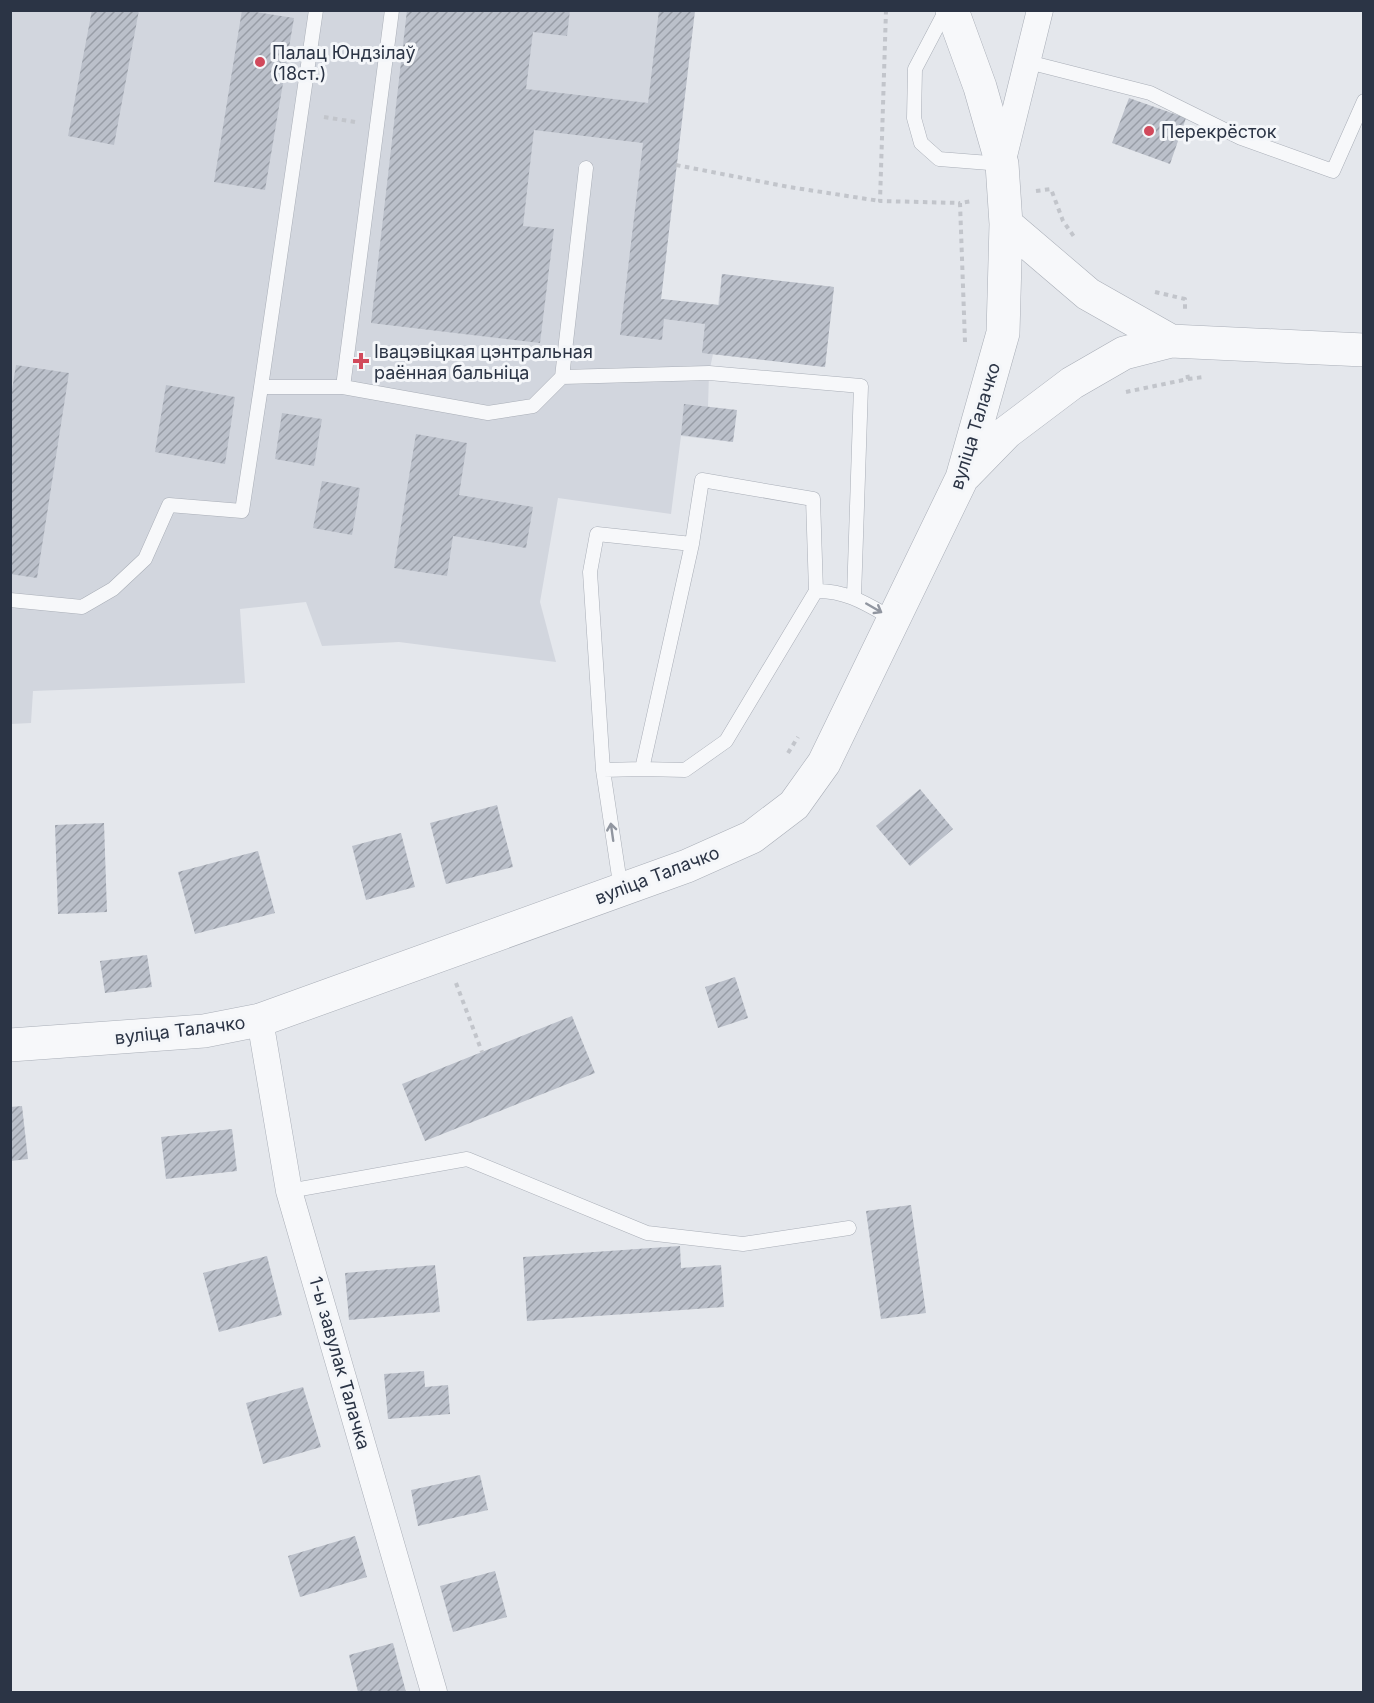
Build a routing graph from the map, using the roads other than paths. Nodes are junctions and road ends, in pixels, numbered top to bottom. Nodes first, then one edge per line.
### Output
1 (316, 10) edge
2 (392, 10) edge
3 (946, 10) edge
4 (952, 10) edge
5 (1040, 10) edge
6 (1028, 62) junction
7 (1364, 101) edge
8 (1002, 164) junction
9 (586, 168) dead end
10 (1006, 224) junction
11 (1171, 341) junction
12 (1364, 350) edge
13 (562, 377) junction
14 (261, 387) junction
15 (343, 387) junction
16 (962, 478) junction
17 (692, 544) junction
18 (816, 591) junction
19 (854, 597) junction
20 (10, 600) edge
21 (893, 619) junction
22 (603, 770) junction
23 (642, 770) junction
24 (621, 890) junction
25 (261, 1024) junction
26 (10, 1045) edge
27 (289, 1186) junction
28 (849, 1228) dead end
29 (434, 1692) edge

1 - 14 lane
2 - 15 lane
3 - 8 lane
4 - 8 street, вуліца Талачко
5 - 6 street
6 - 7 lane
6 - 8 street
8 - 10 street, вуліца Талачко
9 - 13 lane
10 - 11 street
10 - 16 street, вуліца Талачко
11 - 12 street
11 - 16 street
13 - 15 lane
13 - 19 lane
14 - 15 lane
14 - 20 lane
16 - 21 street, вуліца Талачко
17 - 18 lane
17 - 22 lane
17 - 23 lane
18 - 19 lane
18 - 23 lane
19 -> 21 lane
21 - 24 street, вуліца Талачко
22 - 23 lane
24 -> 22 lane
24 - 25 street, вуліца Талачко
25 - 26 street, вуліца Талачко
25 - 27 street, 1-ы завулак Талачка
27 - 28 lane
27 - 29 street, 1-ы завулак Талачка

